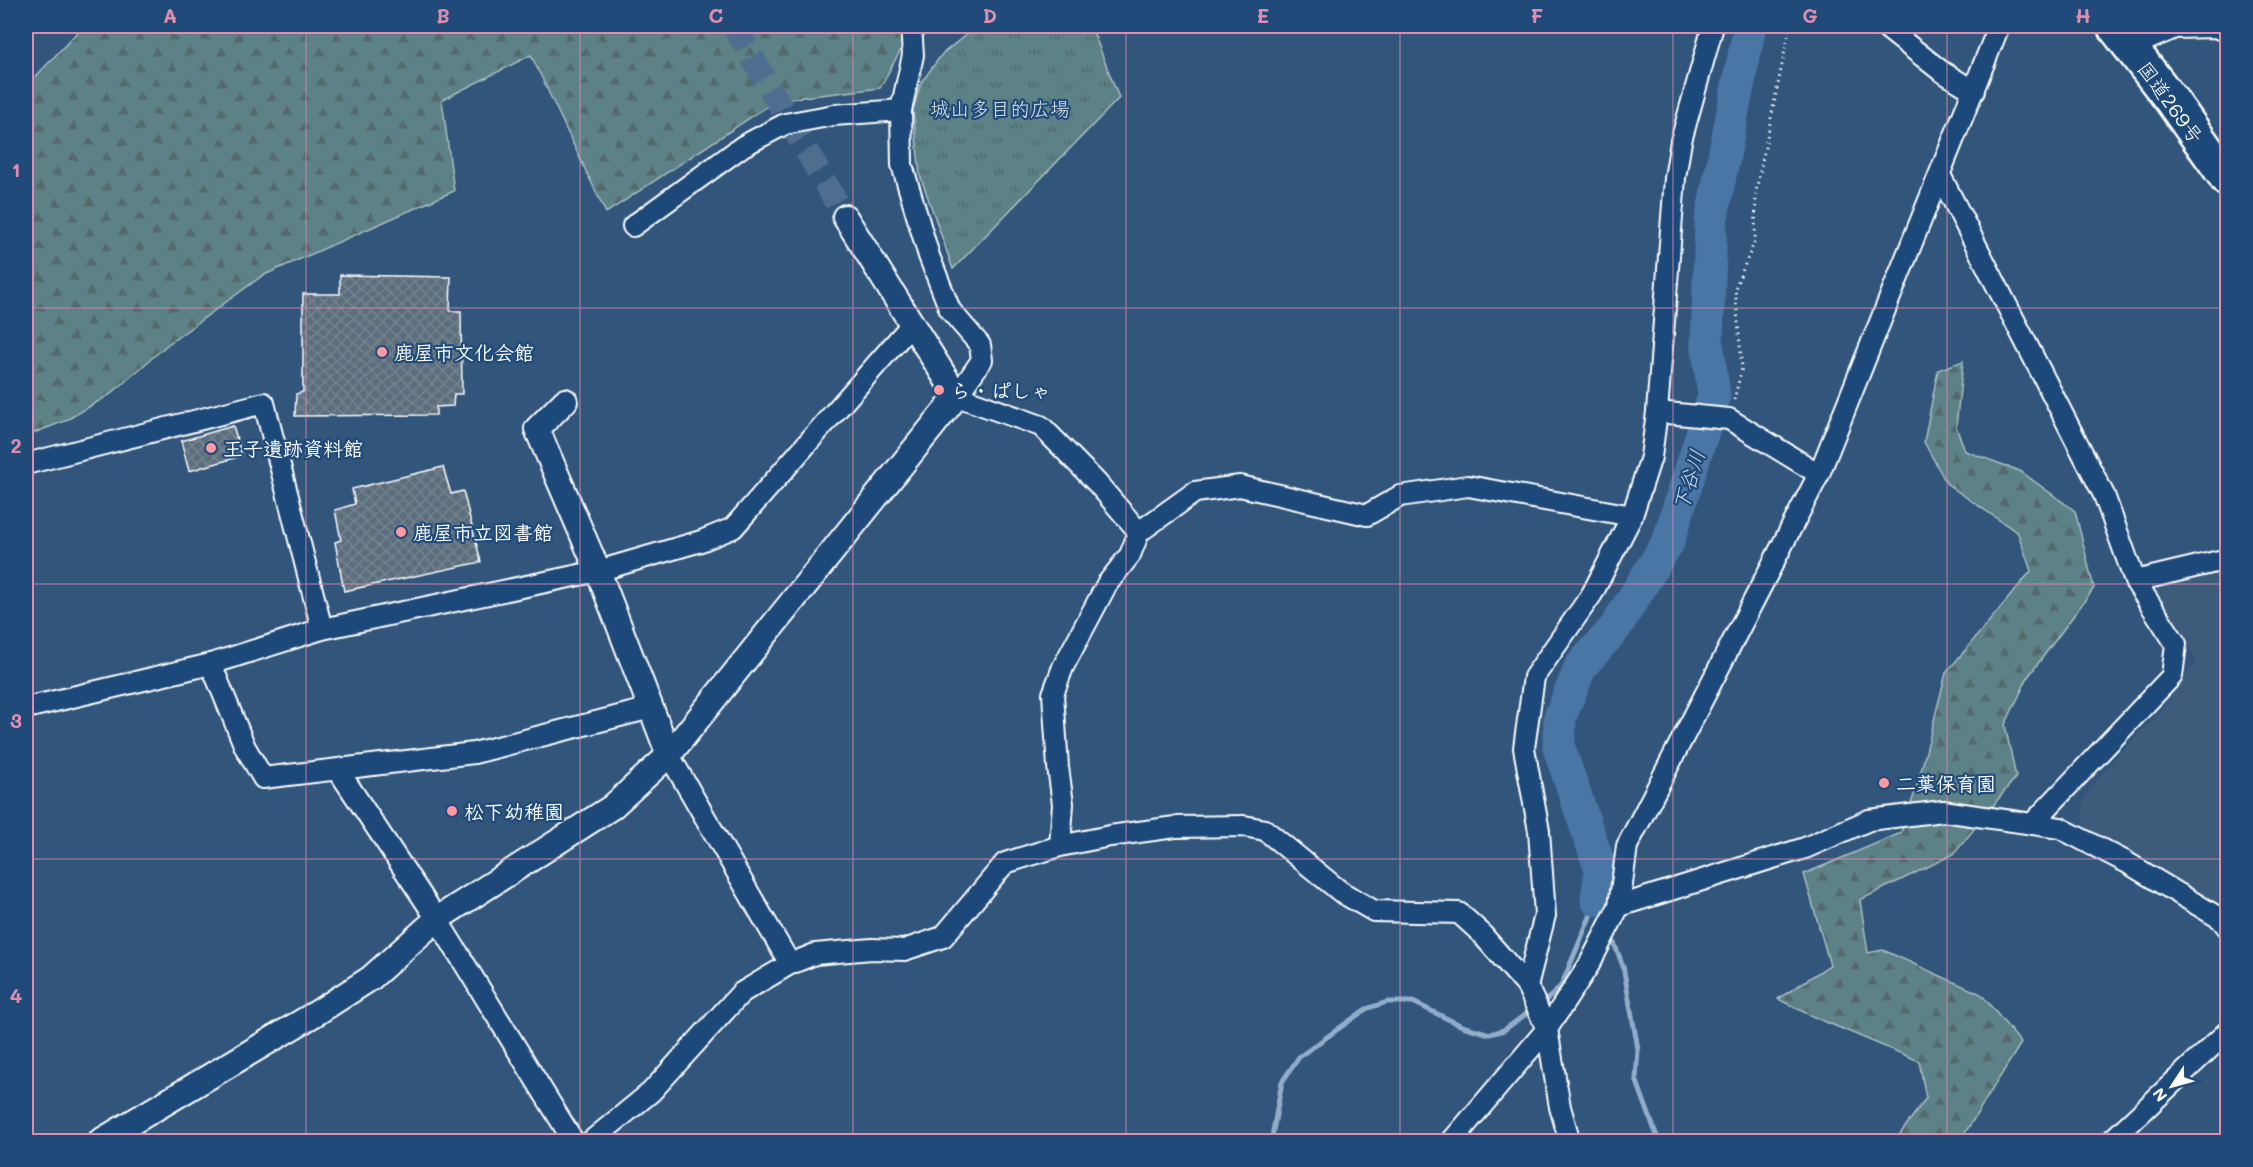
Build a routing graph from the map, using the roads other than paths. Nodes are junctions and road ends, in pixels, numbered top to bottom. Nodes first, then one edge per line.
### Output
1 (911, 26) edge
2 (1713, 26) edge
3 (1884, 26) edge
4 (1999, 26) edge
5 (2228, 32) edge
6 (2122, 36) edge
7 (1974, 91) junction
8 (901, 110) junction
9 (1940, 175) junction
10 (2228, 180) edge
11 (845, 217) tunnel mouth
12 (633, 226) dead end
13 (912, 324) junction
14 (957, 396) junction
15 (565, 401) dead end
16 (1657, 412) junction
17 (26, 464) edge
18 (1819, 474) junction
19 (1632, 516) junction
20 (1139, 532) junction
21 (2228, 558) edge
22 (598, 572) junction
23 (2135, 580) junction
24 (322, 628) junction
25 (211, 664) junction
26 (26, 708) edge
27 (651, 708) junction
28 (669, 755) junction
29 (338, 770) junction
30 (2032, 824) junction
31 (1060, 846) junction
32 (1619, 906) junction
33 (437, 919) junction
34 (2228, 928) edge
35 (790, 964) junction
36 (1527, 986) junction
37 (1547, 1029) junction
38 (2228, 1031) edge
39 (99, 1142) edge
40 (574, 1142) edge
41 (590, 1142) edge
42 (1451, 1142) edge
43 (1570, 1142) edge
44 (2110, 1142) edge

1 - 8 street
2 - 16 street
3 - 7 street
4 - 7 street
5 - 6 street
6 - 10 highway, 国道269号
7 - 9 street
8 - 12 street
8 - 14 street
9 - 18 street
9 - 23 street
11 - 13 street
13 - 14 street
13 - 22 street
14 - 20 street
14 - 28 street
15 - 22 street
16 - 18 street
16 - 19 street
17 - 24 street
18 - 32 street
19 - 20 street
19 - 36 street
20 - 31 street
21 - 23 street
22 - 24 street
22 - 27 street
23 - 30 street
24 - 25 street
25 - 26 street
25 - 29 street
27 - 28 street
27 - 29 street
28 - 33 street
28 - 35 street
29 - 33 street
30 - 32 street
30 - 34 street
31 - 35 street
31 - 36 street
32 - 37 street
33 - 39 street
33 - 40 street
35 - 41 street
36 - 37 street
37 - 42 street
37 - 43 street
38 - 44 street

